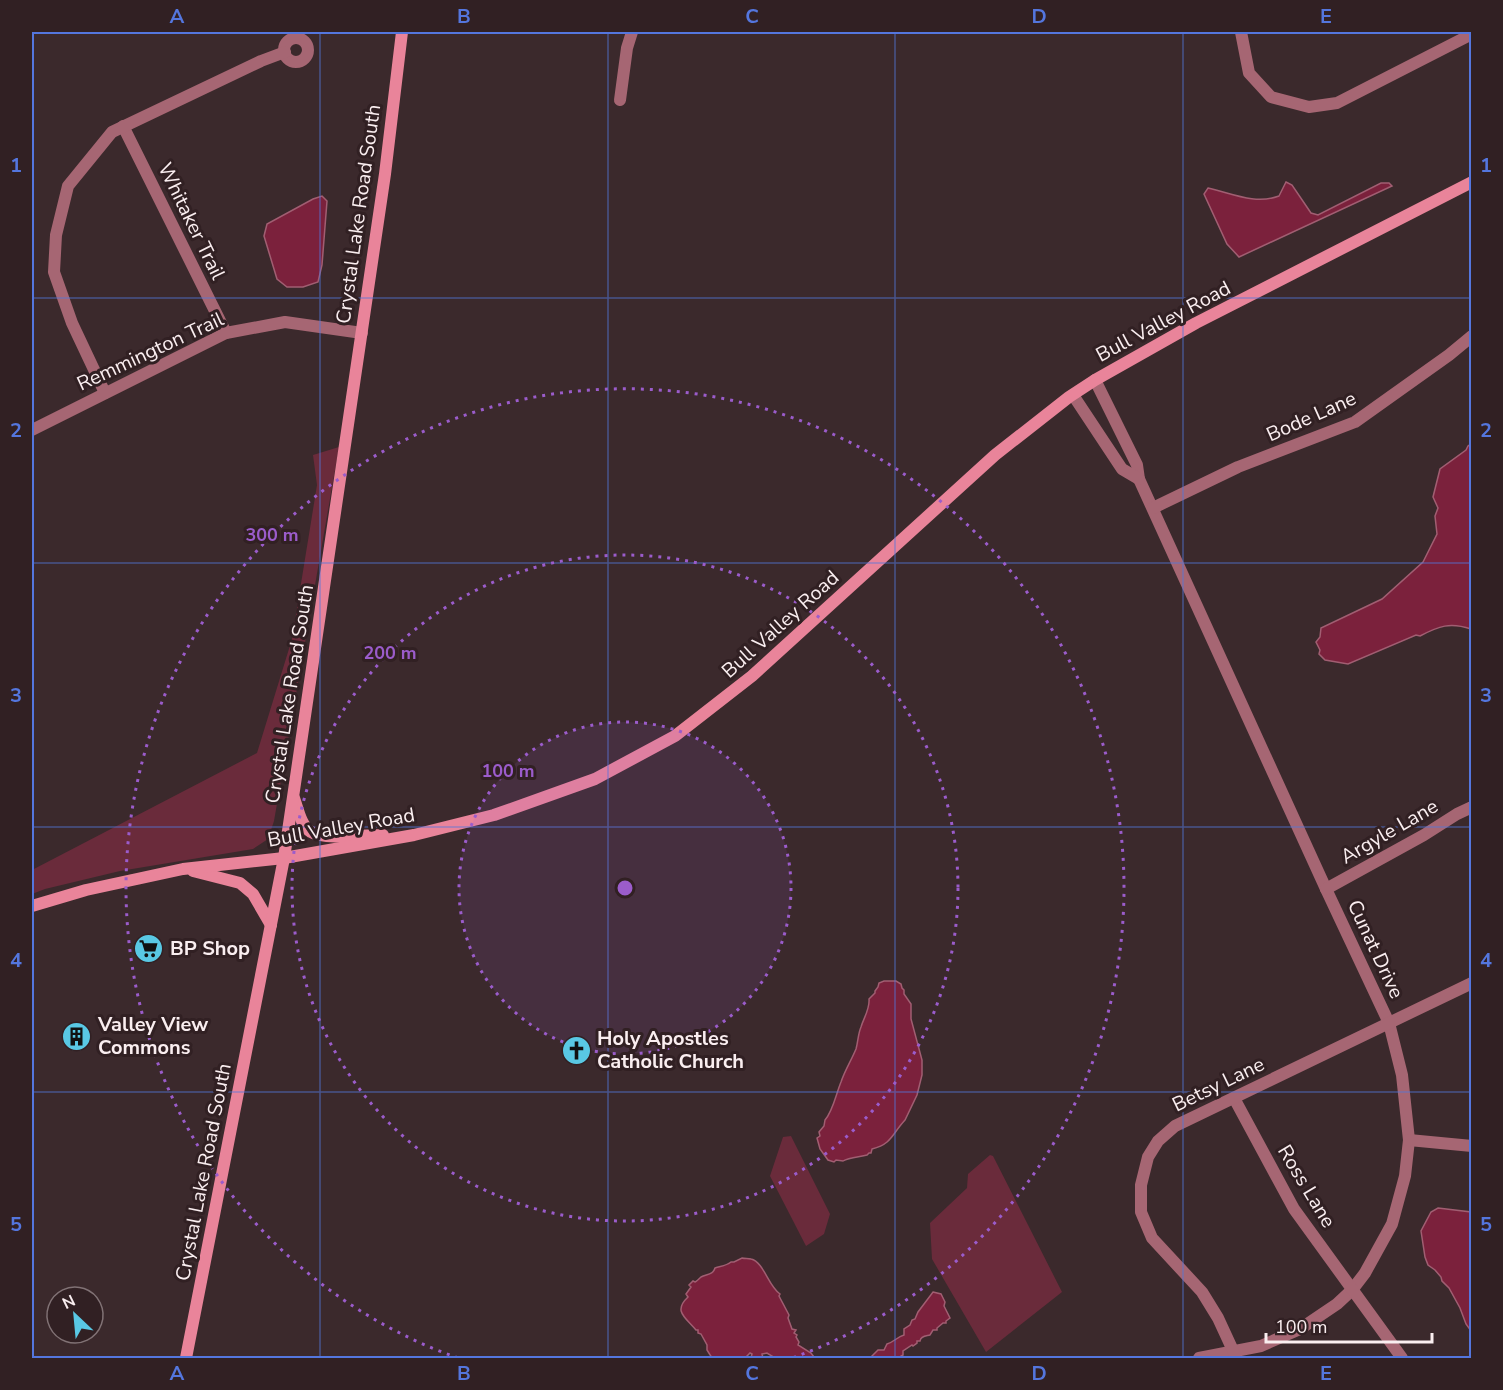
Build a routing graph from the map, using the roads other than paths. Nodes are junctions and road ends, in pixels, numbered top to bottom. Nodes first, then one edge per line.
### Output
1 (402, 32) edge
2 (632, 32) edge
3 (1240, 32) edge
4 (1471, 38) edge
5 (285, 52) dead end
6 (620, 100) dead end
7 (123, 126) junction
8 (1472, 182) edge
9 (226, 333) junction
10 (362, 333) junction
11 (1472, 336) edge
12 (1095, 381) junction
13 (105, 393) junction
14 (1073, 395) junction
15 (32, 430) edge
16 (1139, 479) junction
17 (1153, 508) junction
18 (293, 794) junction
19 (1472, 807) edge
20 (414, 835) junction
21 (284, 858) junction
22 (183, 869) junction
23 (1326, 889) junction
24 (32, 906) edge
25 (271, 925) junction
26 (1472, 983) edge
27 (1389, 1023) junction
28 (1234, 1098) junction
29 (1409, 1140) junction
30 (1472, 1146) edge
31 (1352, 1290) junction
32 (1235, 1355) edge
33 (186, 1359) edge
34 (1199, 1359) edge
35 (1402, 1359) edge

1 - 10 street, Crystal Lake Road South
2 - 6 street
3 - 4 street
5 - 7 street
7 - 9 street, Whitaker Trail
7 - 13 street
8 - 12 street, Bull Valley Road
9 - 10 street, Remmington Trail
9 - 13 street, Remmington Trail
10 - 18 street, Crystal Lake Road South
11 - 17 street, Bode Lane
12 - 14 street, Bull Valley Road
12 - 16 street, Cunat Drive
13 - 15 street, Remmington Trail
14 - 16 street, Cunat Drive
14 - 20 street, Bull Valley Road
16 - 17 street, Cunat Drive
17 - 23 street, Cunat Drive
18 - 20 street
18 - 21 street, Crystal Lake Road South
19 - 23 street, Argyle Lane
20 - 21 street, Bull Valley Road
21 - 22 street, Bull Valley Road
21 - 25 street, Crystal Lake Road South
22 - 24 street, Bull Valley Road
22 - 25 street
23 - 27 street, Cunat Drive
25 - 33 street, Crystal Lake Road South
26 - 27 street, Betsy Lane
27 - 28 street, Betsy Lane
27 - 29 street, Cunat Drive
28 - 31 street, Ross Lane
28 - 32 street, Betsy Lane
29 - 30 street
29 - 31 street, Cunat Drive
31 - 32 street, Cunat Drive
31 - 35 street, Ross Lane
32 - 34 street, Cunat Drive

